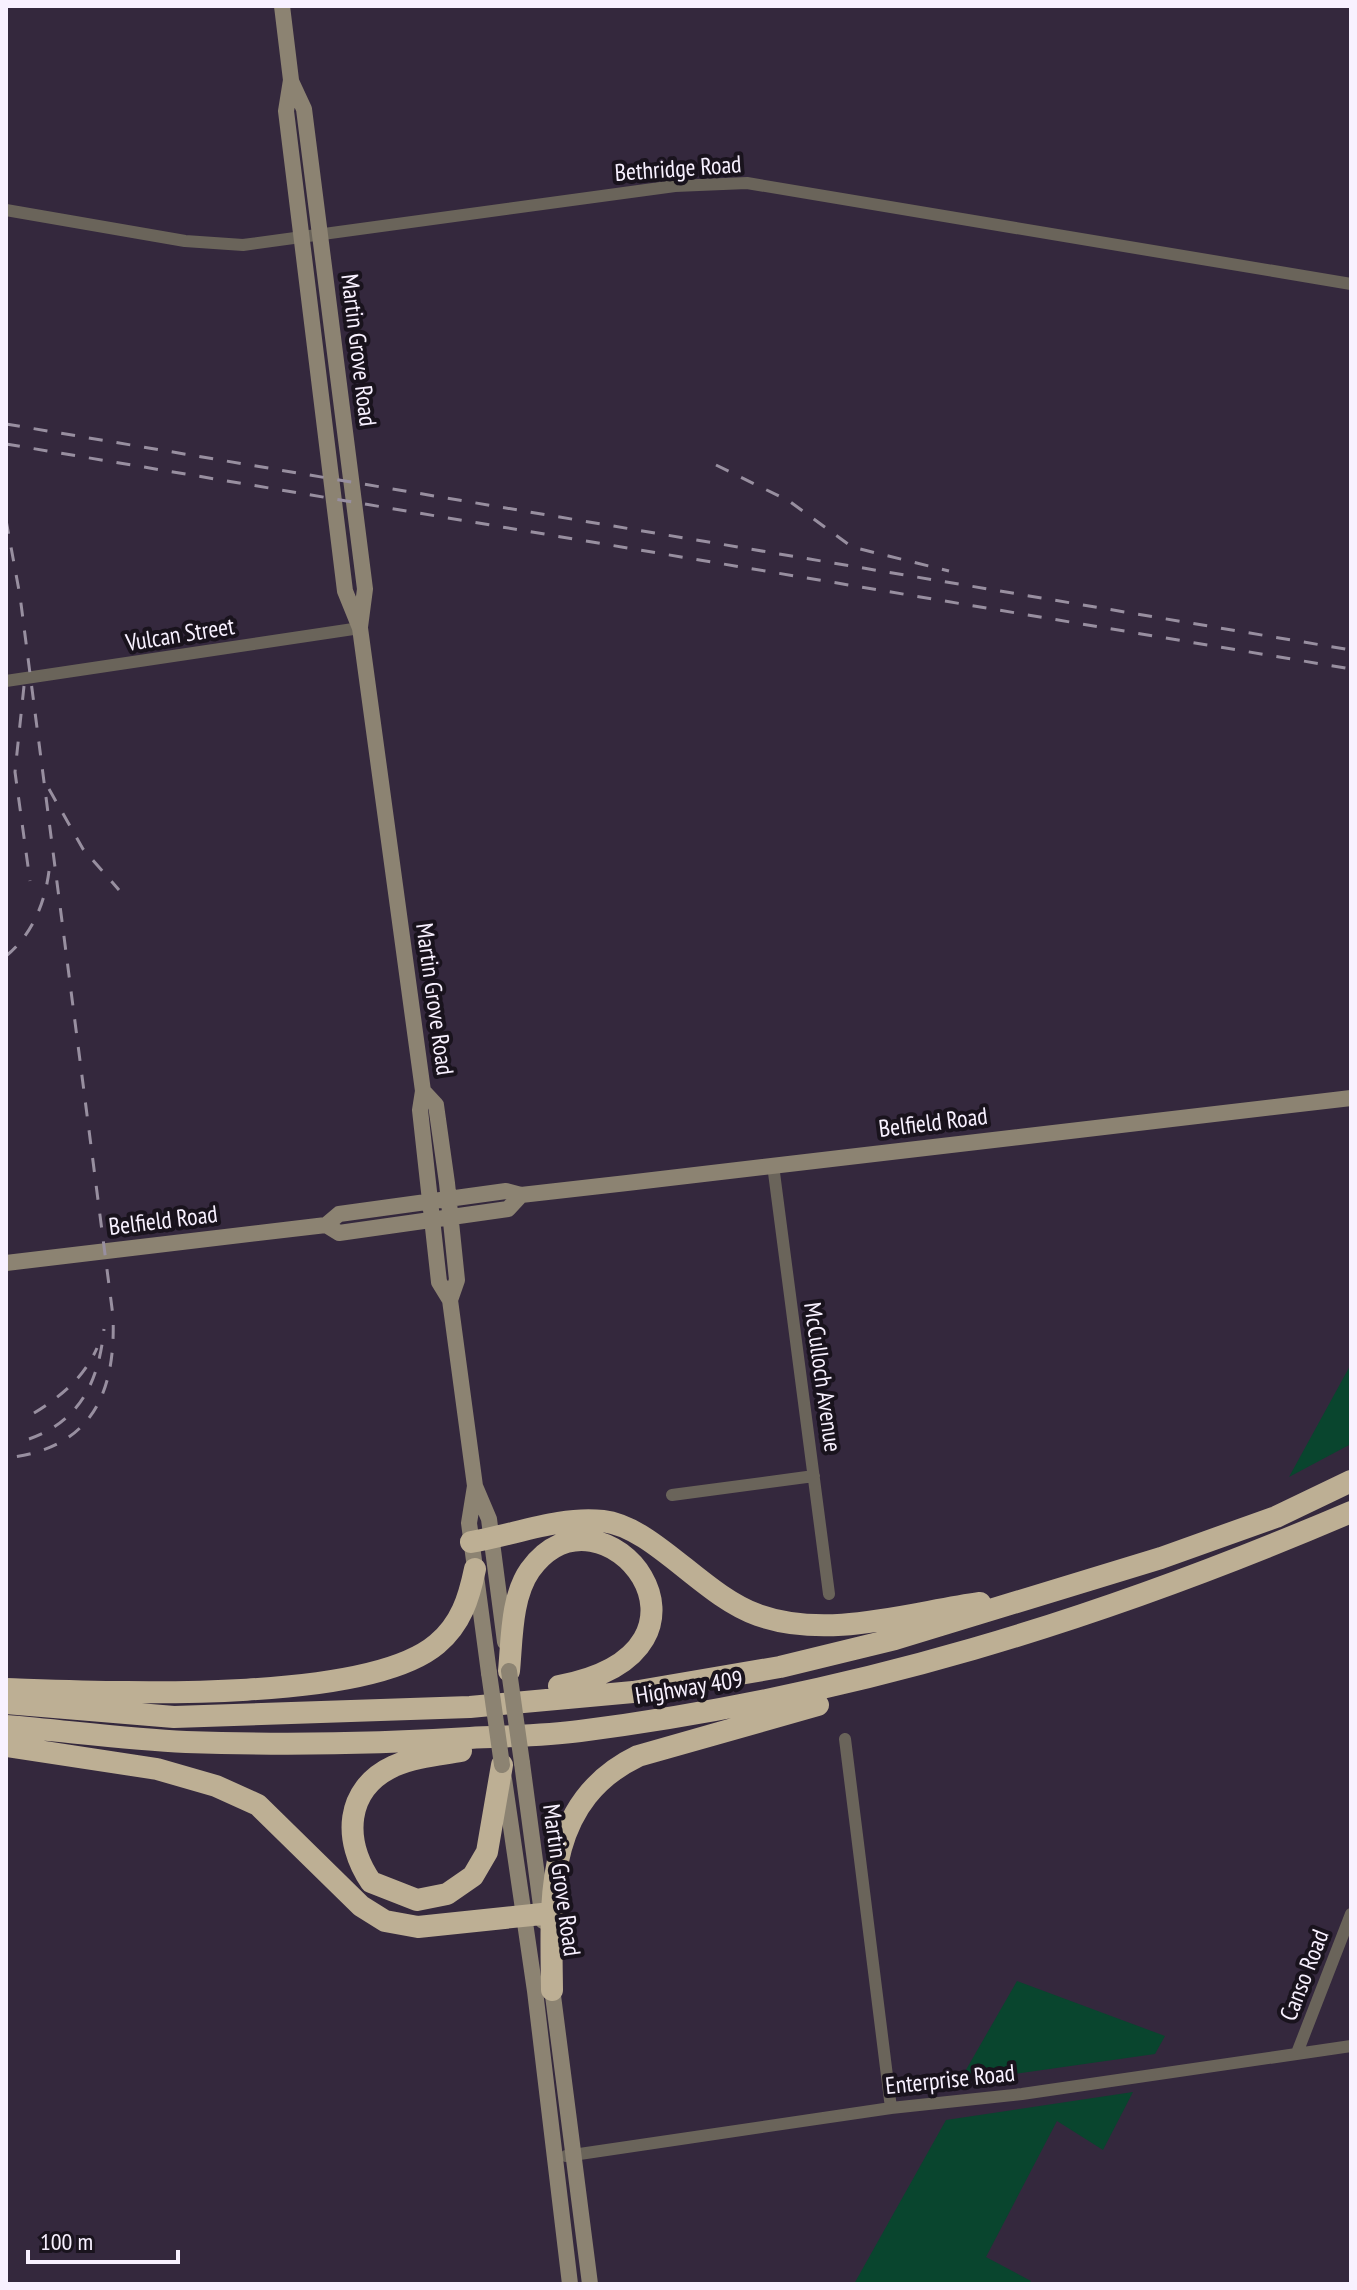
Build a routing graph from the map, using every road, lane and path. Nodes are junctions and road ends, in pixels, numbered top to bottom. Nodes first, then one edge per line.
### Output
1 (282, 6) edge
2 (291, 80) junction
3 (6, 210) edge
4 (320, 233) junction
5 (302, 236) junction
6 (1351, 284) edge
7 (360, 628) junction
8 (6, 681) edge
9 (423, 1091) junction
10 (1351, 1098) edge
11 (773, 1165) junction
12 (521, 1195) junction
13 (449, 1199) junction
14 (430, 1202) junction
15 (451, 1218) junction
16 (432, 1221) junction
17 (326, 1225) junction
18 (6, 1263) edge
19 (450, 1300) junction
20 (814, 1476) junction
21 (1351, 1481) edge
22 (672, 1495) dead end
23 (1351, 1512) edge
24 (481, 1540) junction
25 (475, 1569) junction
26 (1057, 1591) junction
27 (829, 1594) dead end
28 (1052, 1627) junction
29 (499, 1672) junction
30 (6, 1689) edge
31 (6, 1703) edge
32 (470, 1707) junction
33 (6, 1726) edge
34 (577, 1732) junction
35 (845, 1739) dead end
36 (6, 1746) edge
37 (512, 1764) junction
38 (1351, 1914) edge
39 (533, 1915) junction
40 (552, 1990) junction
41 (1351, 2046) edge
42 (1297, 2053) junction
43 (891, 2108) junction
44 (574, 2155) junction
45 (555, 2158) junction
46 (570, 2284) edge
47 (590, 2284) edge

1 - 2 main road, Martin Grove Road
2 - 4 main road, Martin Grove Road
2 - 5 main road, Martin Grove Road
3 - 5 street, Bethridge Road
4 - 5 street, Bethridge Road
4 - 6 street, Bethridge Road
4 - 7 main road, Martin Grove Road
5 - 7 main road, Martin Grove Road
7 - 8 street, Vulcan Street
7 - 9 main road, Martin Grove Road
9 - 13 main road, Martin Grove Road
9 - 14 main road, Martin Grove Road
10 - 11 main road, Belfield Road
11 - 12 main road, Belfield Road
11 - 20 street, McCulloch Avenue
12 - 13 main road, Belfield Road
12 - 15 main road, Belfield Road
13 - 14 main road, Belfield Road
13 - 15 main road, Martin Grove Road
14 - 16 main road, Martin Grove Road
14 - 17 main road, Belfield Road
15 - 16 main road, Belfield Road
15 - 19 main road, Martin Grove Road
16 - 17 main road, Belfield Road
16 - 19 main road, Martin Grove Road
17 - 18 main road, Belfield Road
19 - 24 main road, Martin Grove Road
20 - 22 street
20 - 27 street, McCulloch Avenue
21 - 26 highway, Highway 409
23 - 28 highway, Highway 409
24 - 25 main road, Martin Grove Road
24 - 26 highway
24 - 29 main road, Martin Grove Road
25 - 29 main road, Martin Grove Road
25 - 30 highway
26 - 32 highway, Highway 409
28 - 34 highway, Highway 409
28 - 40 highway
29 - 32 highway
29 - 37 main road, Martin Grove Road, bridge
31 - 32 highway, Highway 409
33 - 34 highway, Highway 409
34 - 37 highway
35 - 43 street
36 - 39 highway
37 - 39 main road, Martin Grove Road
38 - 42 street, Canso Road
39 - 40 main road, Martin Grove Road
39 - 45 main road, Martin Grove Road
40 - 44 main road, Martin Grove Road
41 - 42 street, Enterprise Road
42 - 43 street, Enterprise Road
43 - 44 street, Enterprise Road
44 - 45 street, Enterprise Road
44 - 47 main road, Martin Grove Road
45 - 46 main road, Martin Grove Road

